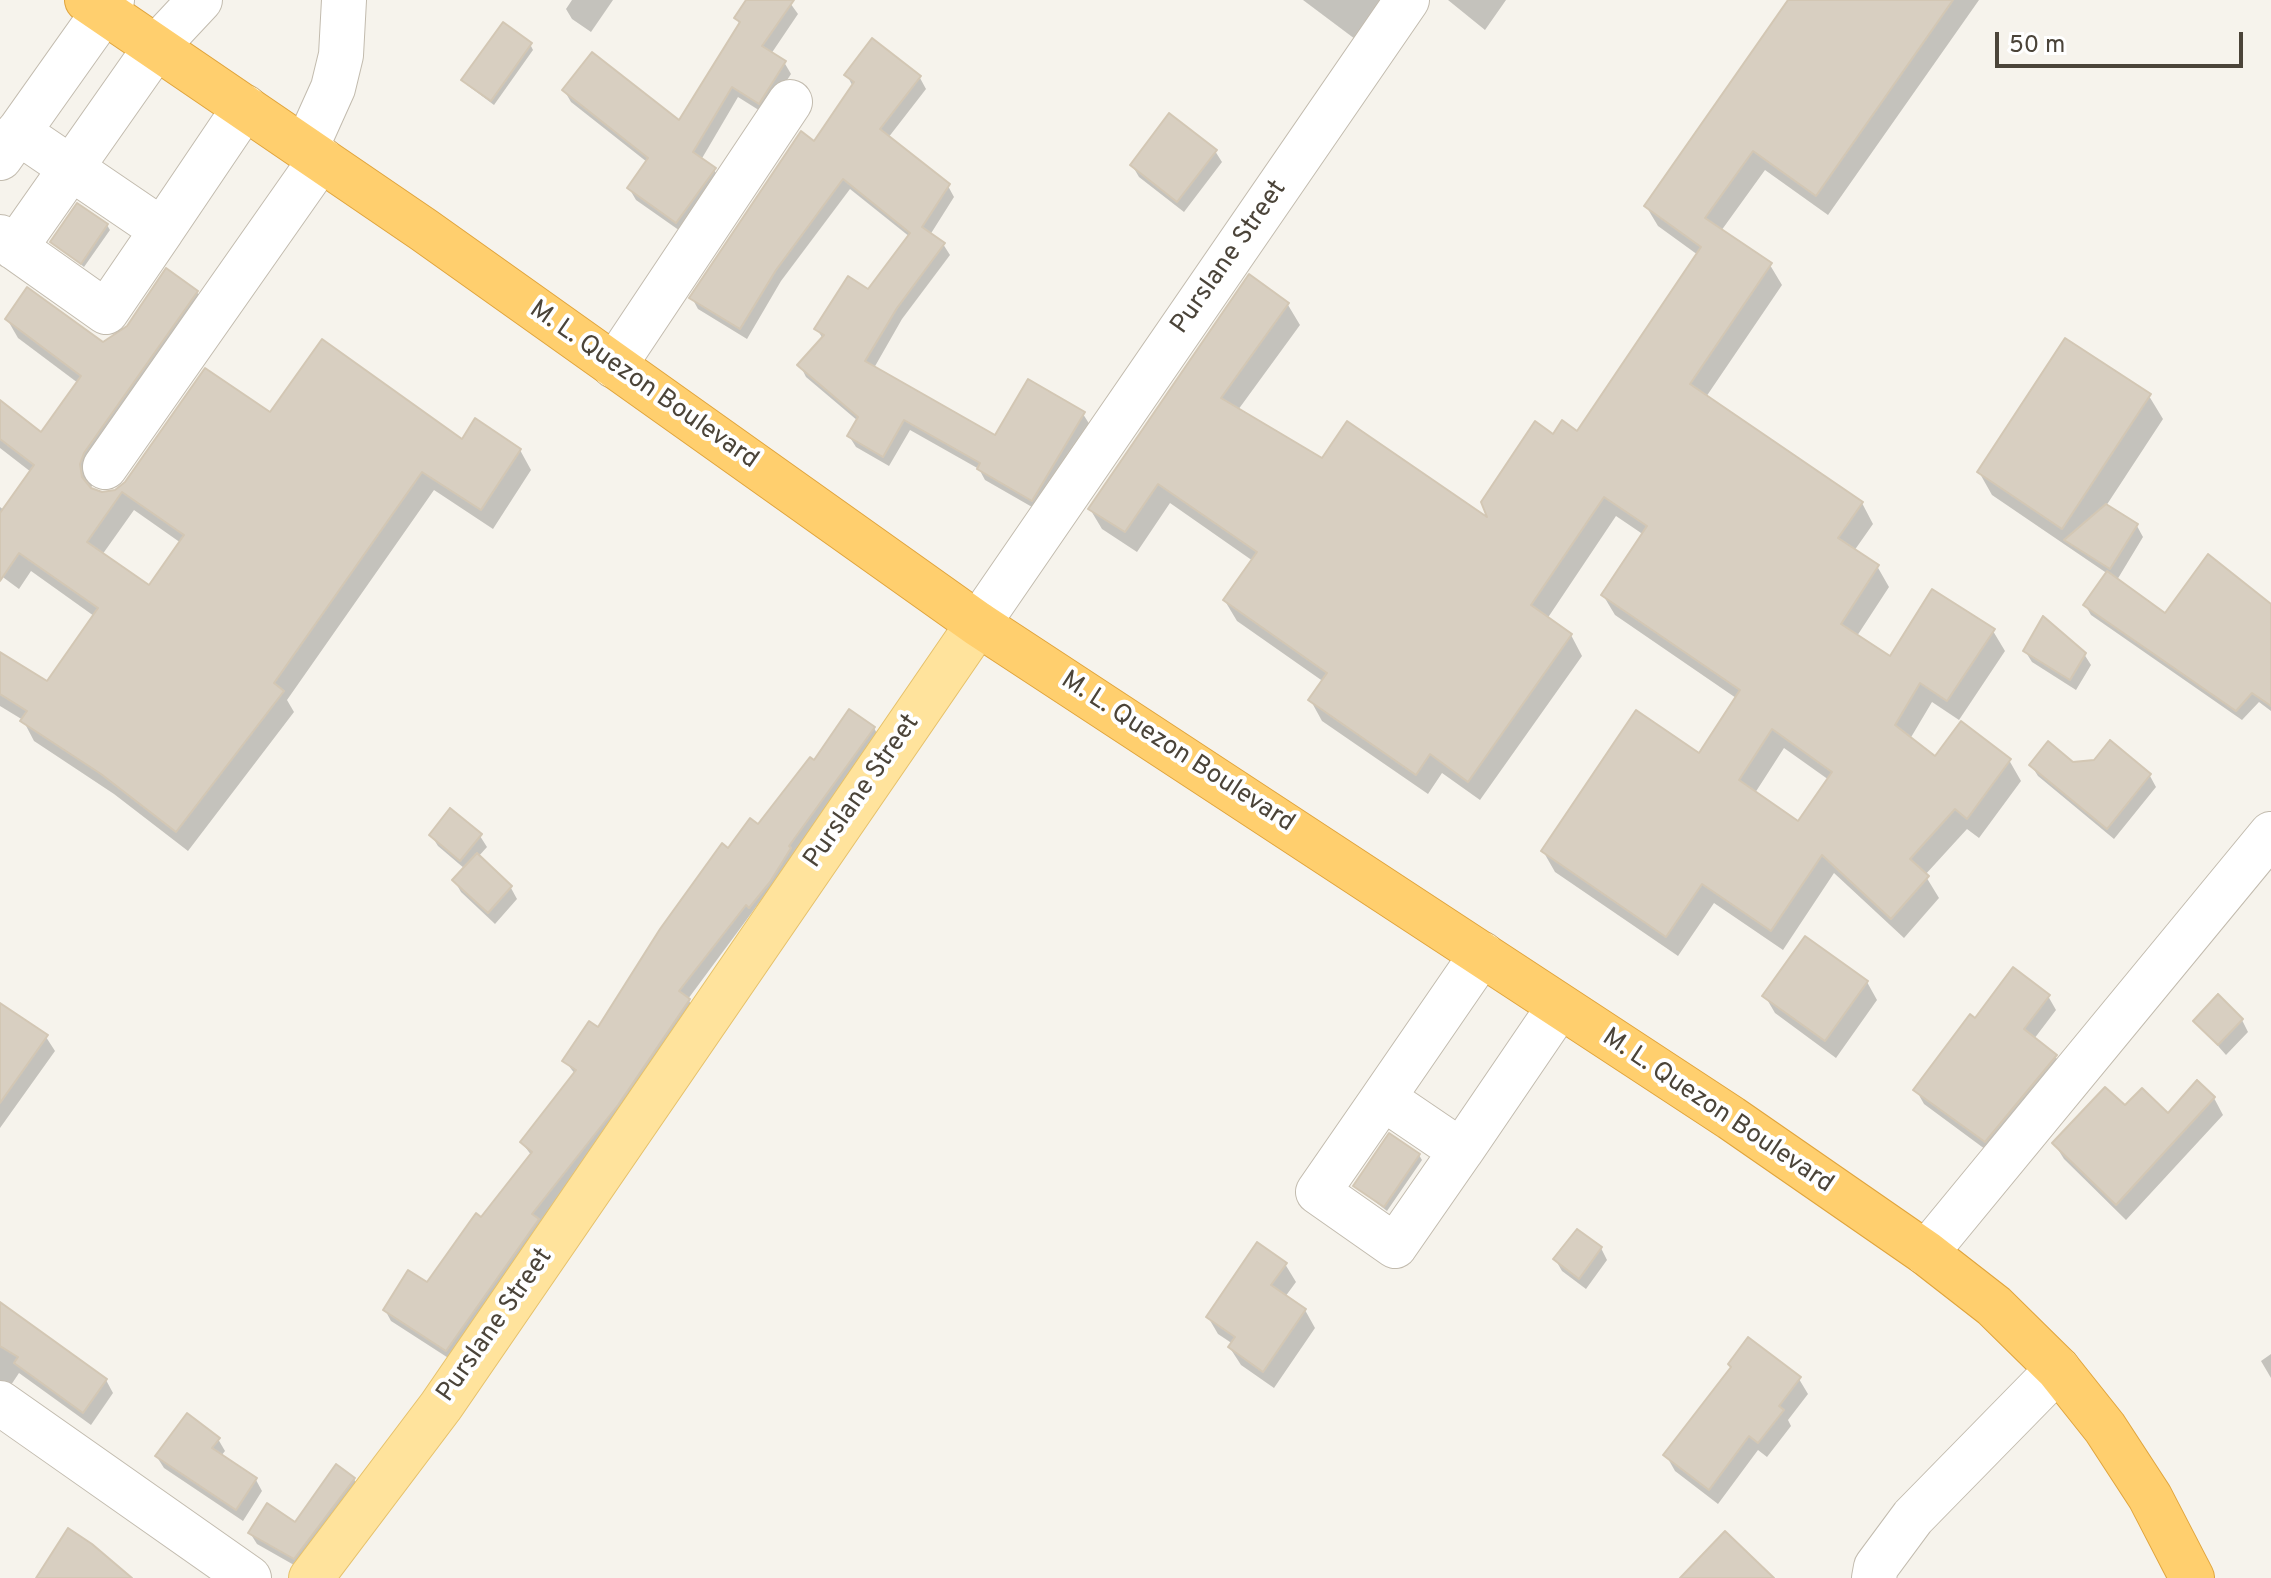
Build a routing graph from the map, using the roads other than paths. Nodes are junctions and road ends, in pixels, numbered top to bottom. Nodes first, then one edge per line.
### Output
1 (200, 0) edge
2 (344, 0) edge
3 (1407, 0) edge
4 (101, 4) edge
5 (156, 47) junction
6 (790, 102) dead end
7 (245, 107) junction
8 (9, 145) edge
9 (314, 154) junction
10 (73, 170) junction
11 (162, 230) junction
12 (8, 243) edge
13 (614, 366) junction
14 (105, 467) dead end
15 (978, 624) junction
16 (2271, 834) edge
17 (1482, 954) junction
18 (1559, 1007) junction
19 (1383, 1098) junction
20 (1461, 1151) junction
21 (1926, 1253) junction
22 (2058, 1369) junction
23 (0, 1403) edge
24 (249, 1578) edge
25 (311, 1578) edge
26 (1874, 1578) edge
27 (2192, 1578) edge

1 - 5 street
2 - 9 street
3 - 15 street, Purslane Street
4 - 5 highway, M. L. Quezon Boulevard
4 - 8 street
5 - 7 highway, M. L. Quezon Boulevard
5 - 10 street
6 - 13 street
7 - 9 highway, M. L. Quezon Boulevard
7 - 11 street
8 - 10 street
9 - 13 highway, M. L. Quezon Boulevard
9 - 14 street
10 - 11 street
10 - 12 street
11 - 12 street
13 - 15 highway, M. L. Quezon Boulevard
15 - 17 highway, M. L. Quezon Boulevard
15 - 25 main road, Purslane Street
16 - 21 street
17 - 18 highway, M. L. Quezon Boulevard
17 - 19 street
18 - 20 street
18 - 21 highway, M. L. Quezon Boulevard
19 - 20 street
19 - 20 street
21 - 22 highway, M. L. Quezon Boulevard
22 - 26 street
22 - 27 highway, M. L. Quezon Boulevard
23 - 24 street

